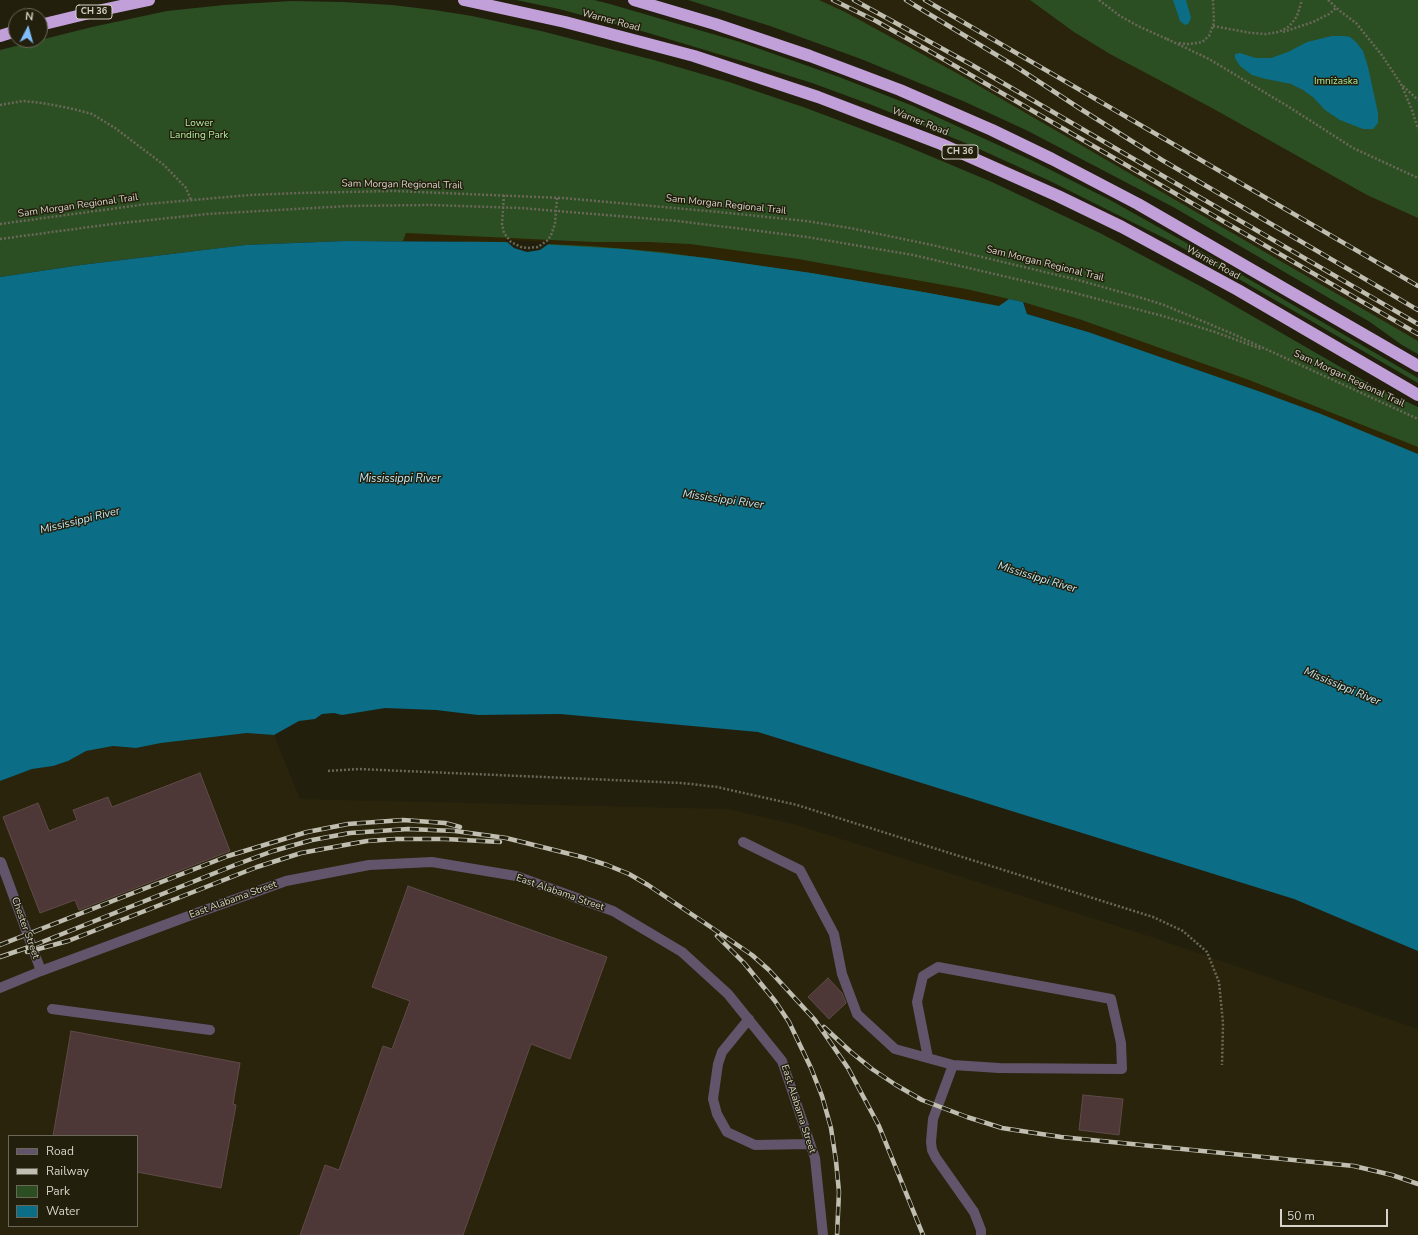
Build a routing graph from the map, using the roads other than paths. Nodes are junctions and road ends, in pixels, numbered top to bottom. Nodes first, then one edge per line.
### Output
1 (149, 0) edge
2 (464, 0) edge
3 (634, 0) edge
4 (48, 23) edge
5 (1418, 366) edge
6 (1418, 395) edge
7 (743, 842) dead end
8 (0, 862) edge
9 (41, 971) junction
10 (0, 988) edge
11 (52, 1009) dead end
12 (749, 1019) junction
13 (210, 1030) dead end
14 (928, 1058) junction
15 (953, 1065) junction
16 (810, 1144) junction
17 (823, 1235) edge
18 (980, 1235) edge

1 - 4 highway, CH 36
2 - 6 highway, Warner Road / CH 36
3 - 5 highway, Warner Road
7 - 14 street
8 - 9 street, Chester Street
9 - 10 street, East Alabama Street
9 - 12 street, East Alabama Street
11 - 13 street
12 - 16 street, East Alabama Street
12 - 16 street
14 - 15 street
14 - 15 street
15 - 18 street
16 - 17 street, East Alabama Street

